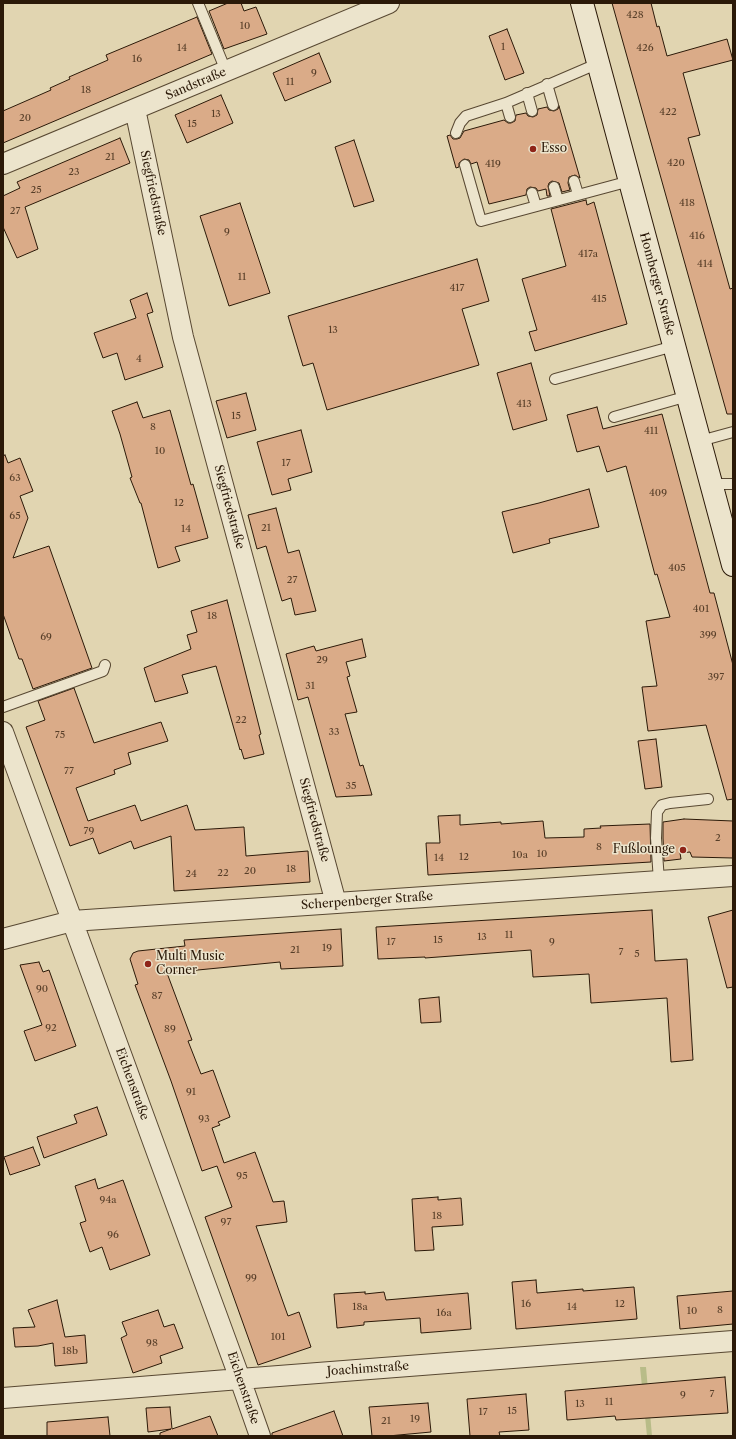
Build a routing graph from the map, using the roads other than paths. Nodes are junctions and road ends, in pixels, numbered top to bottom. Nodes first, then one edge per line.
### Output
1 (198, 3) edge
2 (389, 3) edge
3 (582, 3) edge
4 (599, 63) junction
5 (226, 71) junction
6 (547, 84) junction
7 (528, 93) junction
8 (506, 103) junction
9 (553, 105) dead end
10 (135, 109) junction
11 (532, 111) dead end
12 (510, 117) dead end
13 (456, 133) dead end
14 (3, 164) edge
15 (465, 166) dead end
16 (574, 181) dead end
17 (630, 181) junction
18 (554, 187) dead end
19 (532, 193) dead end
20 (578, 194) junction
21 (558, 200) junction
22 (536, 206) junction
23 (674, 346) junction
24 (555, 379) dead end
25 (688, 396) junction
26 (614, 417) dead end
27 (733, 432) edge
28 (700, 441) junction
29 (711, 484) junction
30 (733, 484) edge
31 (733, 565) edge
32 (105, 665) dead end
33 (3, 707) edge
34 (3, 732) edge
35 (708, 799) dead end
36 (733, 876) edge
37 (659, 881) junction
38 (336, 903) junction
39 (72, 921) junction
40 (3, 939) edge
41 (733, 1341) edge
42 (240, 1379) junction
43 (3, 1398) edge
44 (260, 1436) edge

1 - 5 lane
2 - 5 street, Sandstraße
3 - 4 main road, Homberger Straße
4 - 6 lane
4 - 17 main road, Homberger Straße
5 - 10 street, Sandstraße
6 - 7 lane
6 - 9 lane
7 - 8 lane
7 - 11 lane
8 - 12 lane
8 - 13 lane
10 - 14 street, Sandstraße
10 - 38 street, Siegfriedstraße
15 - 22 lane
16 - 20 lane
17 - 20 lane
17 - 23 main road, Homberger Straße
18 - 21 lane
19 - 22 lane
20 - 21 lane
21 - 22 lane
23 - 24 lane
23 - 25 main road, Homberger Straße
25 - 26 lane
25 - 28 main road, Homberger Straße
27 - 28 lane
28 - 29 main road, Homberger Straße
29 - 30 lane
29 - 31 main road, Homberger Straße
32 - 33 lane
34 - 39 street, Eichenstraße
35 - 37 lane
36 - 37 street, Scherpenberger Straße
37 - 38 street, Scherpenberger Straße
38 - 39 street, Scherpenberger Straße
39 - 40 street, Scherpenberger Straße
39 - 42 street, Eichenstraße
41 - 42 street, Joachimstraße
42 - 43 street, Joachimstraße
42 - 44 street, Eichenstraße

